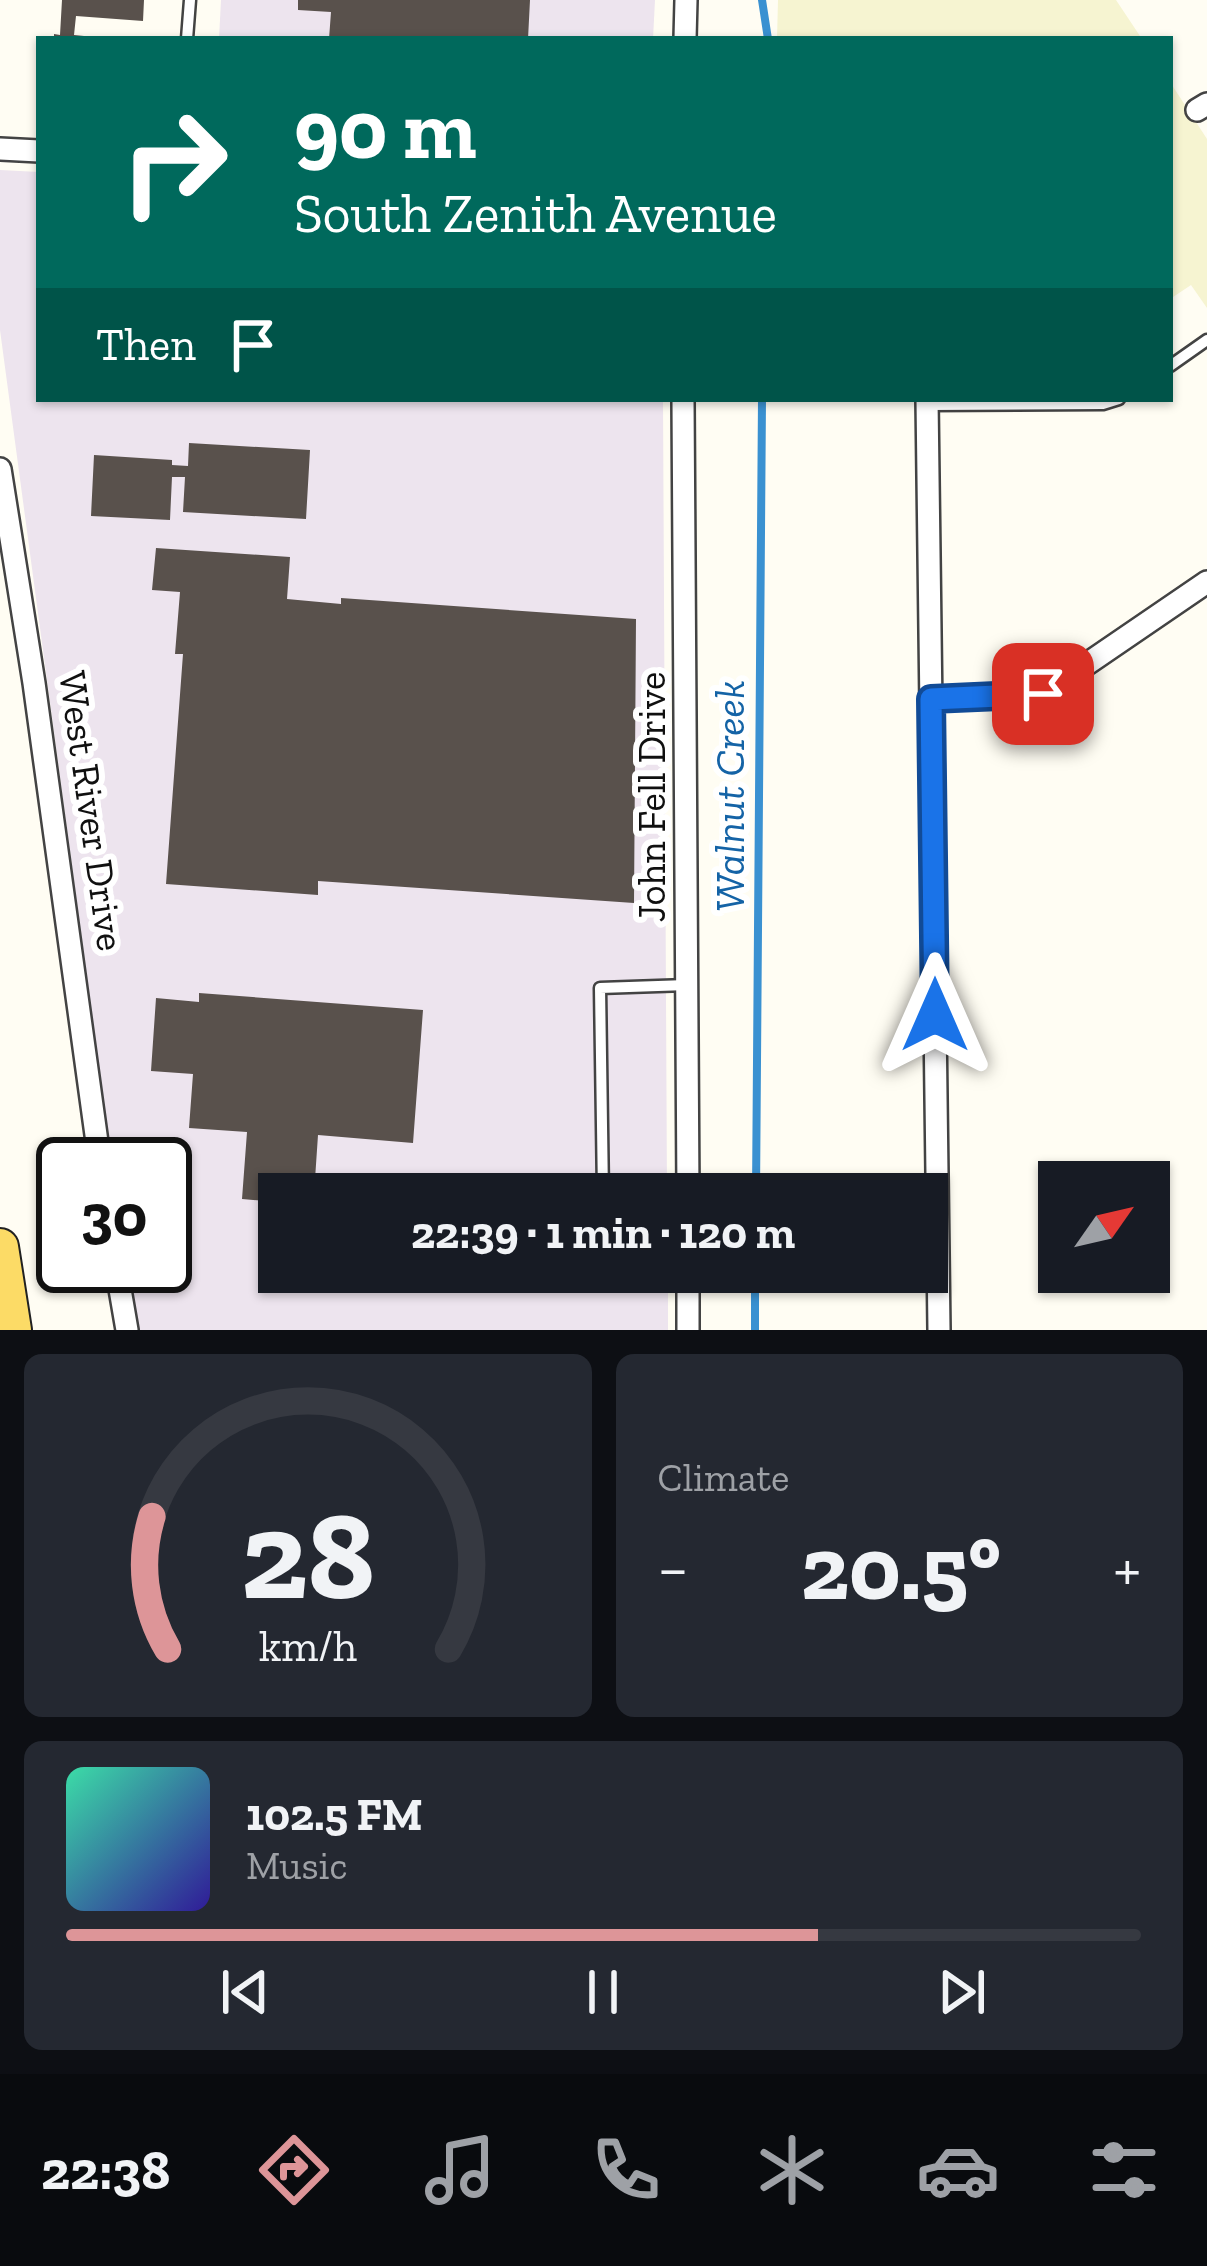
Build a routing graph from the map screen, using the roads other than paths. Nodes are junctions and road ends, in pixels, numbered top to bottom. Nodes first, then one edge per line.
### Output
1 (190, 0) edge
2 (686, 0) edge
3 (187, 36) edge
4 (685, 36) edge
5 (0, 149) edge
6 (36, 152) edge
7 (1207, 340) edge
8 (1173, 364) edge
9 (683, 402) edge
10 (927, 402) edge
11 (1109, 402) edge
12 (0, 469) edge
13 (1207, 582) edge
14 (931, 699) junction
15 (687, 985) junction
16 (96, 1137) edge
17 (603, 1173) edge
18 (688, 1173) edge
19 (0, 1247) edge
20 (121, 1293) edge
21 (688, 1293) edge
22 (13, 1330) edge
23 (127, 1330) edge
24 (688, 1330) edge
25 (939, 1330) edge

1 - 3 lane
2 - 4 street
5 - 6 street
7 - 8 lane
9 - 15 street, John Fell Drive
10 - 11 lane
10 - 14 street
12 - 16 street, West River Drive
13 - 14 street
14 - 25 street
15 - 17 lane
15 - 18 street, John Fell Drive
19 - 22 main road
20 - 23 street
21 - 24 street

